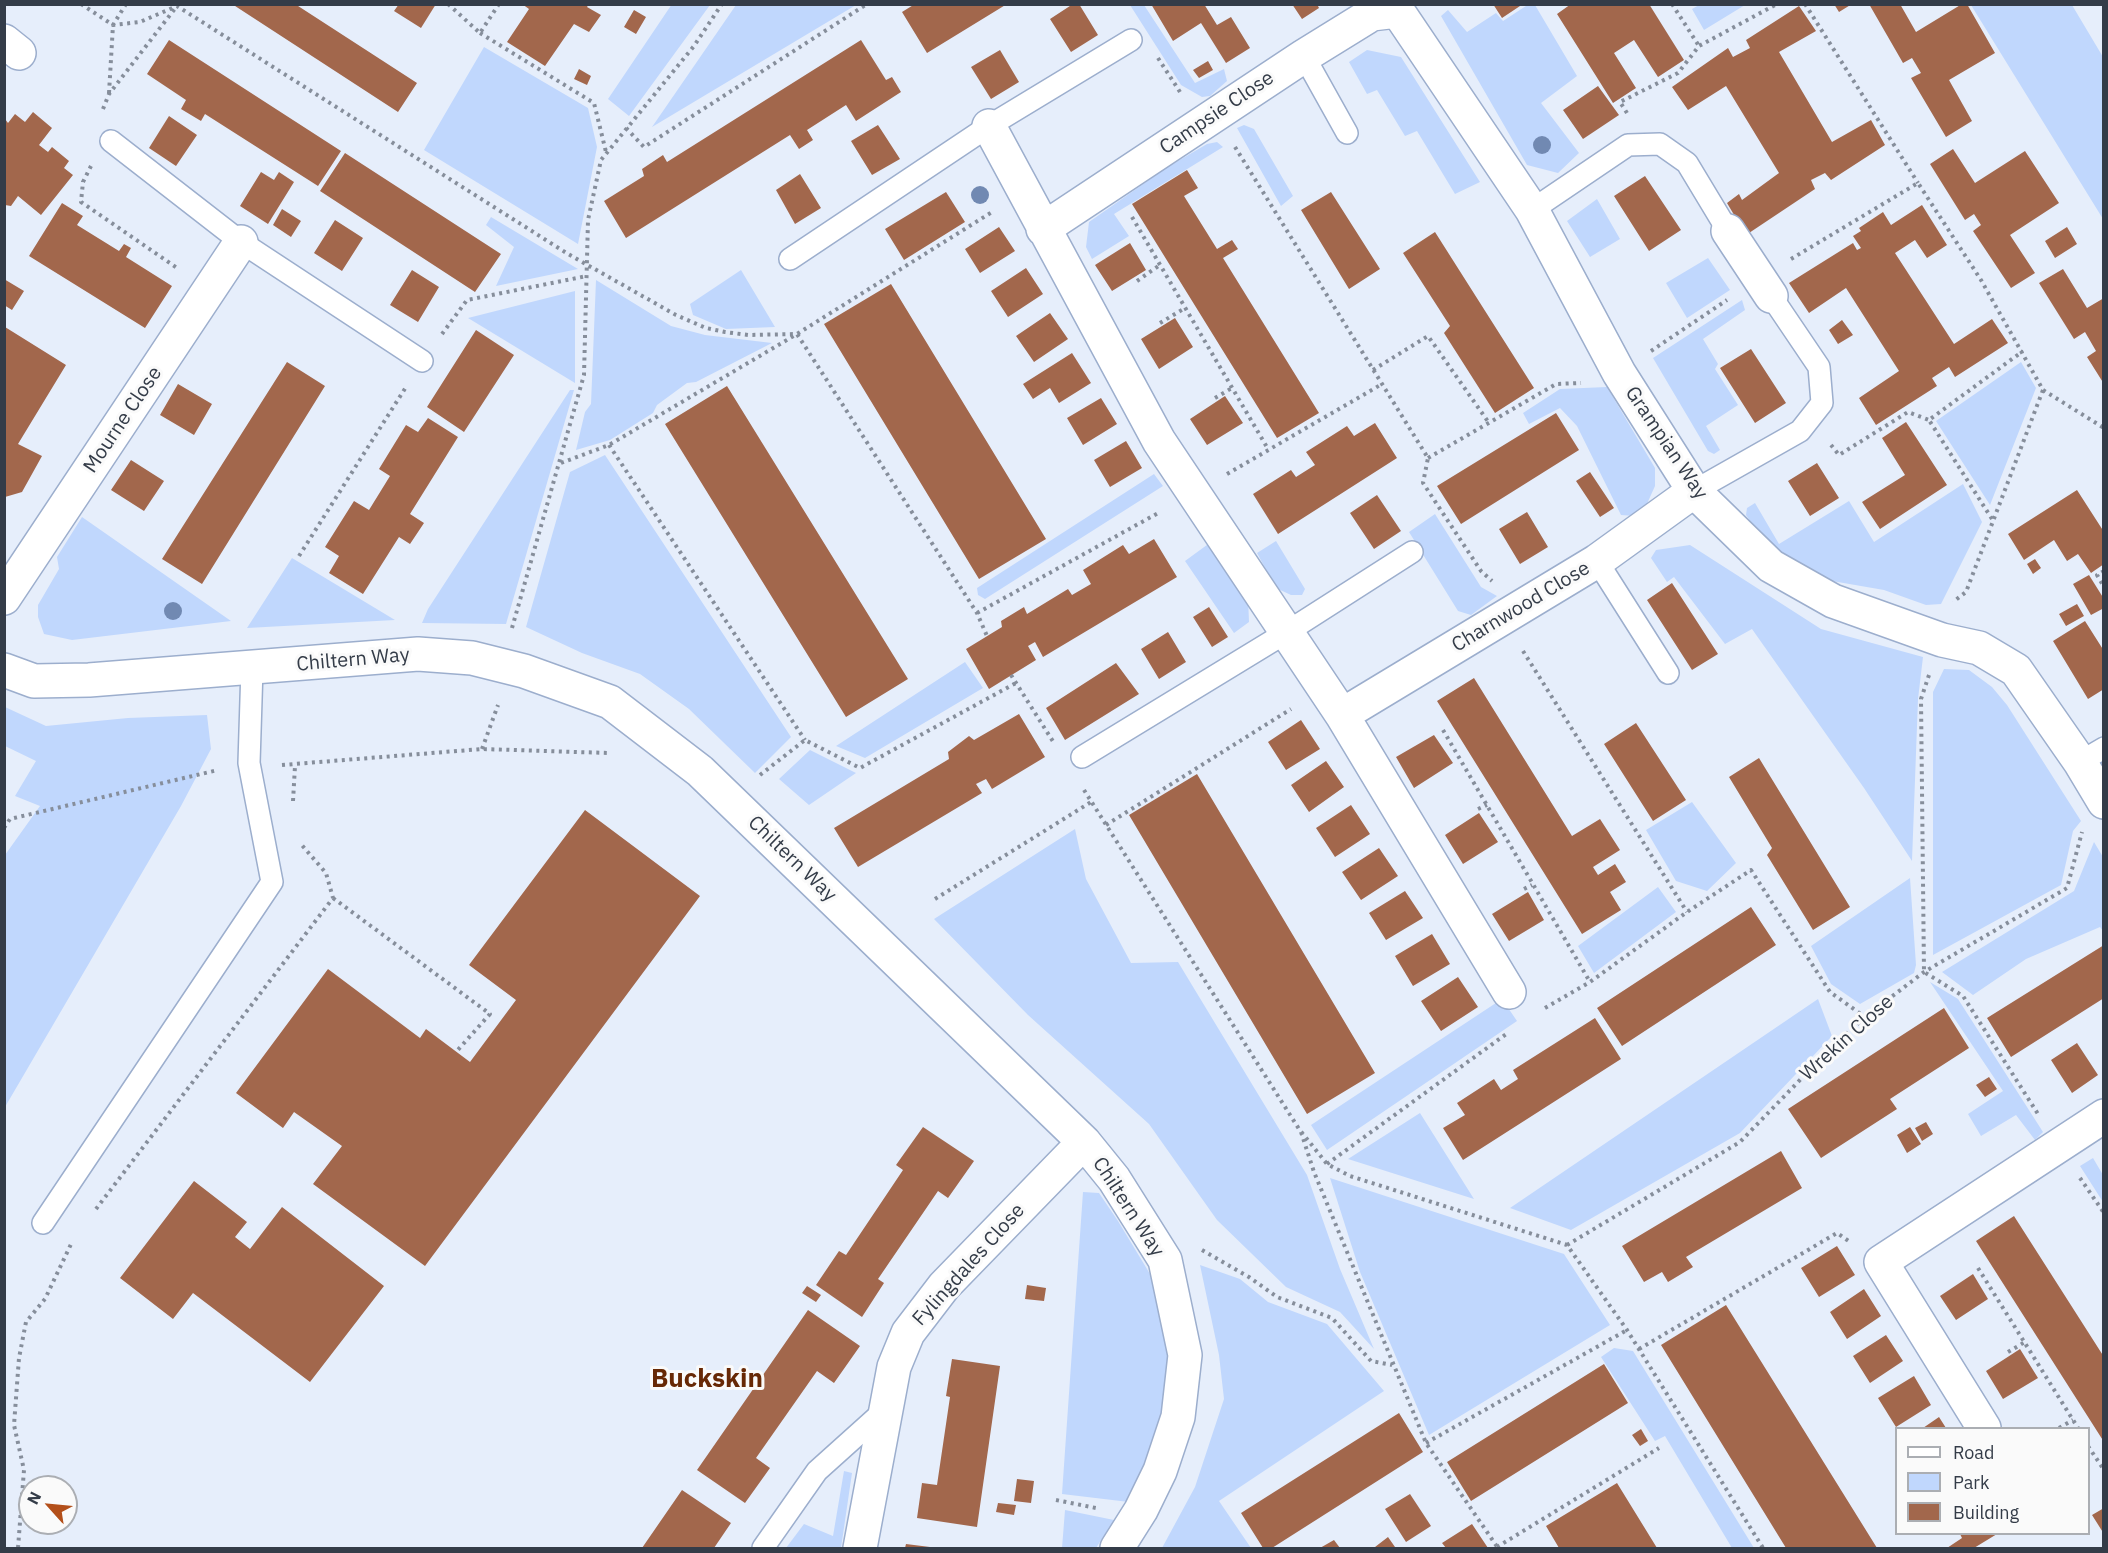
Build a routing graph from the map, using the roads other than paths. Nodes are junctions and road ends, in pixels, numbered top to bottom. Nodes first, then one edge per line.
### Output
1 (1400, 7) edge
2 (1131, 40) dead end
3 (1304, 56) junction
4 (989, 126) junction
5 (1347, 133) dead end
6 (109, 137) road end
7 (1532, 210) junction
8 (1043, 229) junction
9 (1728, 231) joint
10 (235, 237) junction
11 (790, 259) dead end
12 (1765, 287) joint
13 (422, 361) road end
14 (1695, 491) junction
15 (1412, 552) dead end
16 (1597, 561) junction
17 (4, 598) edge
18 (1287, 632) junction
19 (252, 668) junction
20 (4, 670) edge
21 (1668, 674) dead end
22 (1342, 715) junction
23 (2092, 755) edge
24 (1082, 757) dead end
25 (2096, 814) edge
26 (1509, 992) dead end
27 (2103, 1116) edge
28 (1084, 1142) junction
29 (43, 1223) dead end
30 (886, 1409) junction
31 (1983, 1427) edge
32 (764, 1548) edge
33 (860, 1548) edge
34 (1117, 1548) edge

1 - 3 street, Campsie Close
1 - 7 street, Grampian Way
2 - 4 lane
3 - 5 lane
3 - 8 street, Campsie Close
4 - 8 street
4 - 11 lane
6 - 10 lane
7 - 9 lane
7 - 14 street, Grampian Way
8 - 18 street
9 - 12 street
10 - 13 lane
10 - 17 street, Mourne Close
12 - 14 lane
14 - 16 street, Charnwood Close
14 - 23 street, Grampian Way
15 - 18 lane
16 - 21 lane
16 - 22 street, Charnwood Close
18 - 22 street
18 - 24 lane
19 - 20 street, Chiltern Way
19 - 28 street, Chiltern Way
19 - 29 lane
22 - 26 street
23 - 25 street, Grampian Way
27 - 31 street
28 - 30 street, Fylingdales Close
28 - 34 street, Chiltern Way
30 - 32 lane
30 - 33 street, Fylingdales Close

